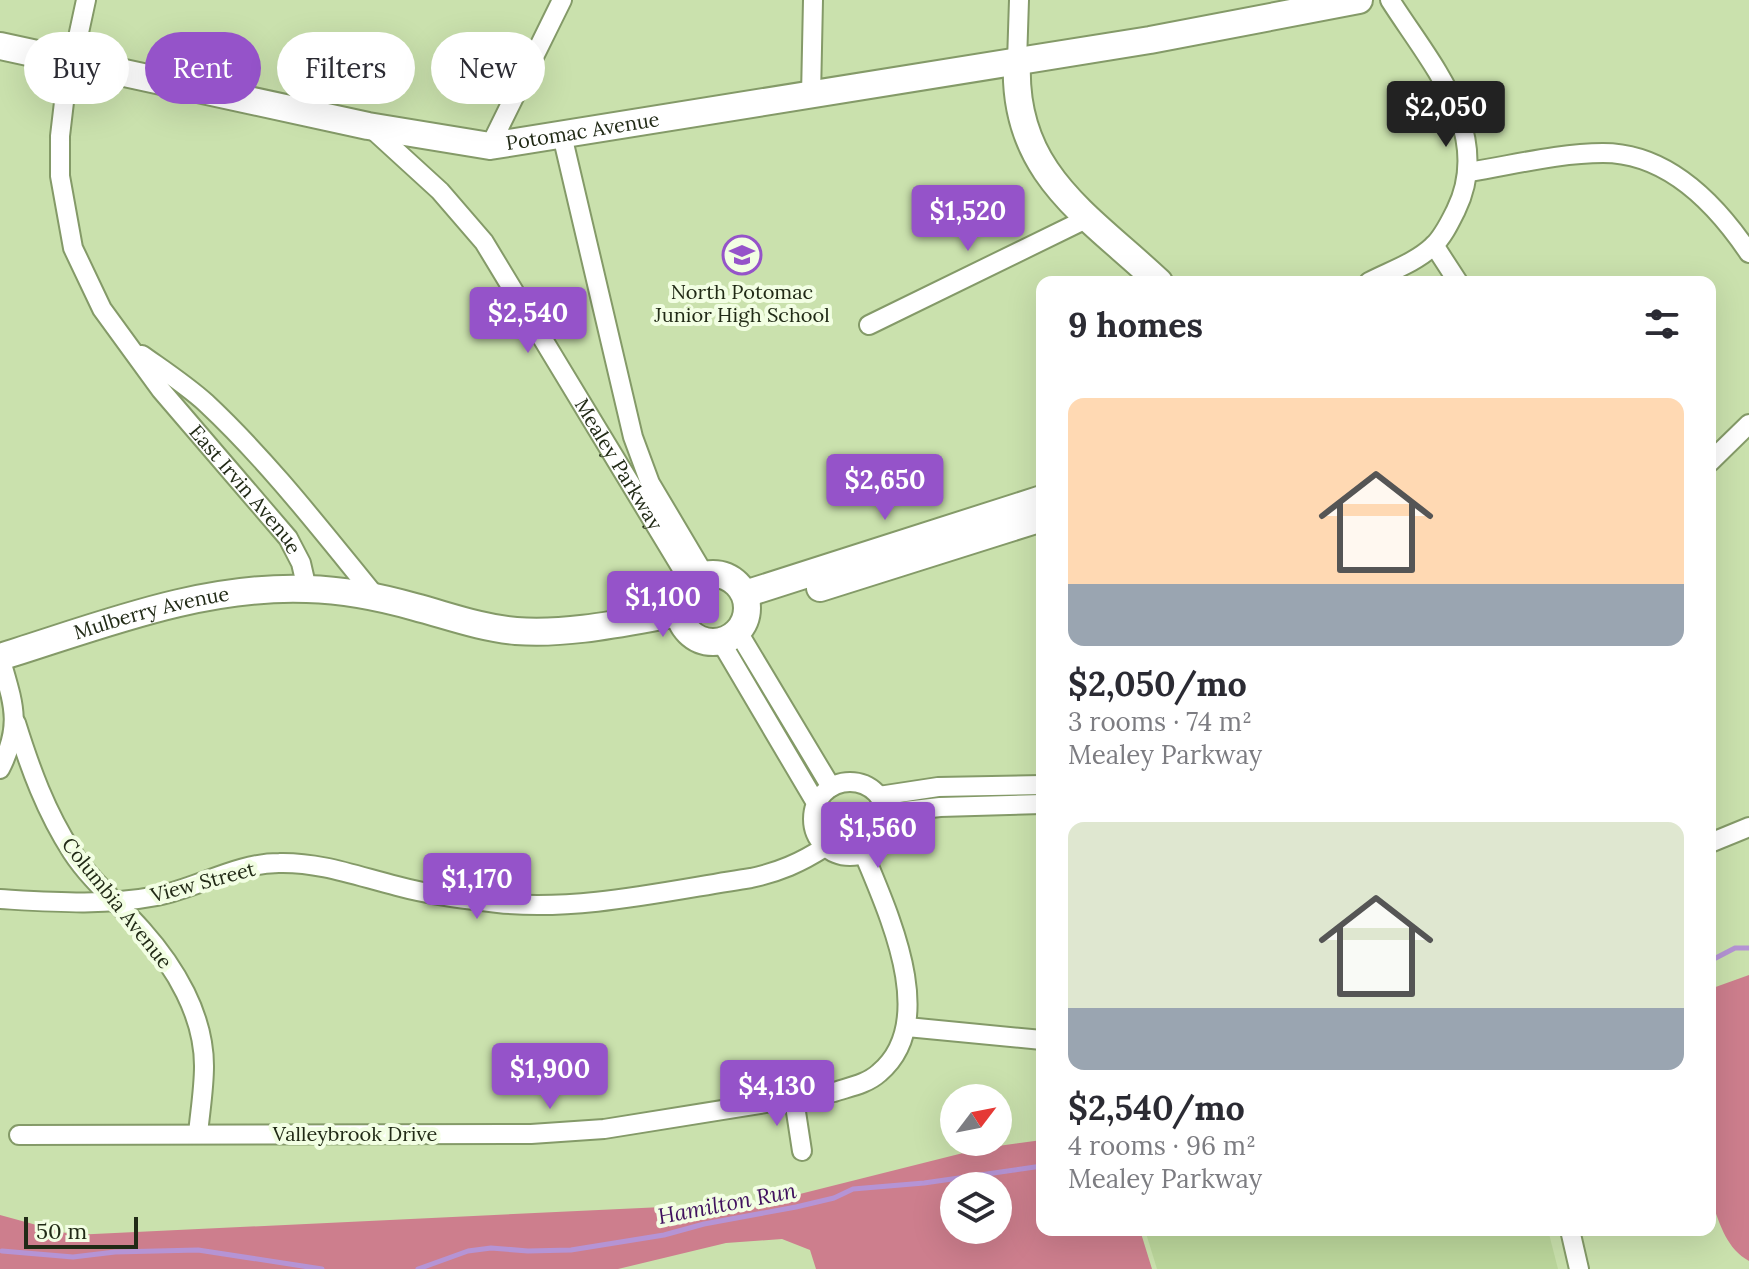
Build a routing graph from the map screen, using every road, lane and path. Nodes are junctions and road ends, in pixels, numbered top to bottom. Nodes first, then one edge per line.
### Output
1 (86, 0) edge
2 (562, 0) edge
3 (813, 0) edge
4 (1019, 0) edge
5 (1359, 0) edge
6 (1390, 0) edge
7 (79, 32) edge
8 (0, 46) edge
9 (24, 51) edge
10 (1017, 62) junction
11 (129, 74) edge
12 (811, 96) junction
13 (64, 104) edge
14 (368, 126) junction
15 (562, 135) junction
16 (490, 146) junction
17 (1469, 172) junction
18 (1086, 219) junction
19 (1434, 245) junction
20 (1749, 253) edge
21 (1152, 276) edge
22 (1382, 276) edge
23 (1454, 276) edge
24 (869, 325) dead end
25 (127, 343) junction
26 (1749, 424) edge
27 (1716, 456) edge
28 (1036, 501) edge
29 (1036, 520) edge
30 (697, 578) junction
31 (307, 589) junction
32 (376, 597) junction
33 (679, 613) junction
34 (738, 619) junction
35 (0, 657) edge
36 (16, 723) junction
37 (0, 769) edge
38 (1036, 785) edge
39 (831, 787) junction
40 (816, 803) junction
41 (883, 804) junction
42 (1036, 804) edge
43 (1749, 827) edge
44 (1716, 841) edge
45 (825, 847) junction
46 (864, 854) junction
47 (0, 899) edge
48 (114, 903) junction
49 (907, 1027) junction
50 (1036, 1039) edge
51 (794, 1099) junction
52 (198, 1134) junction
53 (19, 1135) dead end
54 (802, 1151) dead end
55 (1571, 1236) edge
56 (1579, 1269) edge

1 - 7 street, East Irvin Avenue
2 - 16 street
3 - 12 street
4 - 10 street
5 - 10 street, Potomac Avenue
6 - 17 street
8 - 9 street, Potomac Avenue
10 - 12 street, Potomac Avenue
10 - 18 street
11 - 14 street, Potomac Avenue
12 - 15 street, Potomac Avenue
13 - 25 street, East Irvin Avenue
14 - 16 street, Potomac Avenue
14 - 30 street, Mealey Parkway
15 - 16 street, Potomac Avenue
15 - 30 street, Mealey Parkway
17 - 19 street
17 - 20 street
18 - 21 street
18 - 24 street
19 - 22 street
19 - 23 street
25 - 31 street, East Irvin Avenue
25 - 32 street, East Irvin Avenue
26 - 27 street
28 - 34 street
29 - 34 street
30 - 33 street
30 - 34 street
31 - 32 street
31 - 35 street, Mulberry Avenue
32 - 33 street
33 - 34 street
34 - 39 street
34 - 40 street
35 - 36 street, Columbia Avenue
36 - 37 street
36 - 48 street, Columbia Avenue
38 - 41 street
39 - 40 street
39 - 41 street
40 - 45 street
41 - 42 street
41 - 46 street
43 - 44 street
45 - 46 street
45 - 48 street, View Street
46 - 49 street, Valleybrook Drive
47 - 48 street, View Street
48 - 52 street, Columbia Avenue
49 - 50 street
49 - 51 street, Valleybrook Drive
51 - 52 street, Valleybrook Drive
51 - 54 street
52 - 53 street, Valleybrook Drive
55 - 56 street

